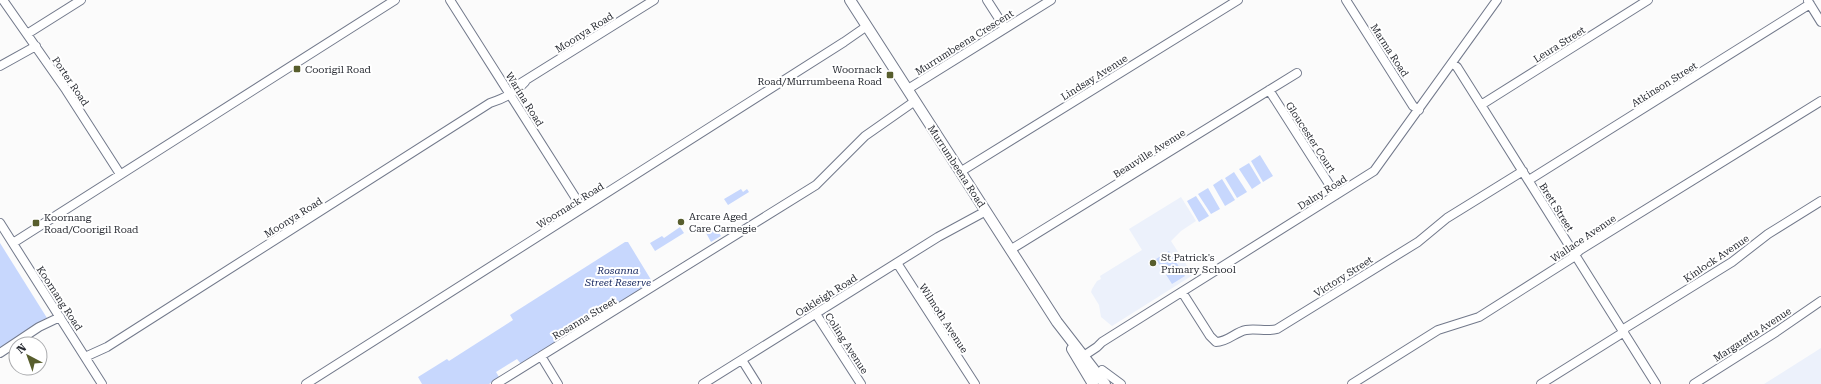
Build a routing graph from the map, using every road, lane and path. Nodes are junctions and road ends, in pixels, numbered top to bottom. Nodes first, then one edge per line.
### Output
1 (4, 0) edge
2 (81, 0) edge
3 (395, 0) edge
4 (450, 0) edge
5 (654, 0) edge
6 (850, 0) edge
7 (987, 0) edge
8 (1051, 0) edge
9 (1238, 0) edge
10 (1346, 0) edge
11 (1648, 0) edge
12 (1493, 1) edge
13 (1809, 2) edge
14 (1821, 22) edge
15 (868, 28) junction
16 (1005, 28) junction
17 (31, 40) junction
18 (1452, 63) junction
19 (0, 66) edge
20 (1297, 73) dead end
21 (908, 89) junction
22 (1269, 90) junction
23 (509, 92) junction
24 (1821, 101) edge
25 (917, 103) junction
26 (1481, 105) junction
27 (1419, 110) junction
28 (1523, 171) junction
29 (960, 172) junction
30 (120, 174) junction
31 (1529, 180) junction
32 (1336, 195) junction
33 (1821, 201) edge
34 (582, 208) junction
35 (984, 208) junction
36 (0, 223) edge
37 (12, 243) junction
38 (1010, 250) junction
39 (1575, 254) junction
40 (897, 263) junction
41 (1182, 292) junction
42 (1821, 301) edge
43 (58, 314) junction
44 (816, 314) junction
45 (1623, 331) junction
46 (0, 353) edge
47 (541, 356) junction
48 (1080, 356) junction
49 (87, 360) junction
50 (742, 360) junction
51 (1102, 370) dead end
52 (102, 384) edge
53 (306, 384) edge
54 (496, 384) edge
55 (558, 384) edge
56 (703, 384) edge
57 (757, 384) edge
58 (861, 384) edge
59 (975, 384) edge
60 (1093, 384) edge
61 (1105, 384) edge
62 (1121, 384) edge
63 (1352, 384) edge
64 (1541, 384) edge
65 (1656, 384) edge
66 (1694, 384) edge

1 - 17 street, Porter Road
2 - 17 street
3 - 30 street
4 - 23 street, Warina Road
5 - 23 street, Moonya Road
6 - 15 main road, Murrumbeena Road
7 - 16 street
8 - 16 street, Murrumbeena Crescent
9 - 29 street, Lindsay Avenue
10 - 27 street, Marma Road
11 - 26 street, Leura Street
12 - 18 street, Dalny Road
13 - 14 street
13 - 31 street, Atkinson Street
15 - 21 main road, Murrumbeena Road
15 - 34 street, Woornack Road
16 - 21 street, Murrumbeena Crescent
17 - 19 street
17 - 30 street, Porter Road
18 - 26 street, Brett Street
18 - 27 street, Dalny Road
20 - 22 street, Beauville Avenue
21 - 25 main road, Murrumbeena Road
22 - 32 street, Gloucester Court
22 - 38 street, Beauville Avenue
23 - 34 street, Warina Road
23 - 49 street, Moonya Road
24 - 39 street, Wallace Avenue
25 - 29 main road, Murrumbeena Road
25 - 47 street, Rosanna Street
26 - 28 street, Brett Street
27 - 32 street, Dalny Road
28 - 31 street, Brett Street
28 - 41 street, Victory Street
29 - 35 main road, Murrumbeena Road
30 - 37 street
31 - 39 street, Brett Street
32 - 41 street, Dalny Road
33 - 45 street, Kinlock Avenue
34 - 53 street, Woornack Road
35 - 38 main road, Murrumbeena Road
35 - 40 street, Oakleigh Road
36 - 37 street, Koornang Road
37 - 43 street, Koornang Road
38 - 48 main road, Murrumbeena Road
39 - 45 street, Brett Street
39 - 63 street, Wallace Avenue
40 - 44 street, Oakleigh Road
40 - 59 street, Wilmoth Avenue
41 - 48 street, Dalny Road
42 - 66 street, Margaretta Avenue
43 - 46 street
43 - 49 street, Koornang Road
44 - 50 street, Oakleigh Road
44 - 58 street, Coling Avenue
45 - 64 street, Kinlock Avenue
45 - 65 street, Brett Street
47 - 54 street, Rosanna Street
47 - 55 street
48 - 60 main road, Murrumbeena Road
48 - 61 main road, Murrumbeena Road
49 - 52 street, Koornang Road
50 - 56 street, Oakleigh Road
50 - 57 street
51 - 62 street

